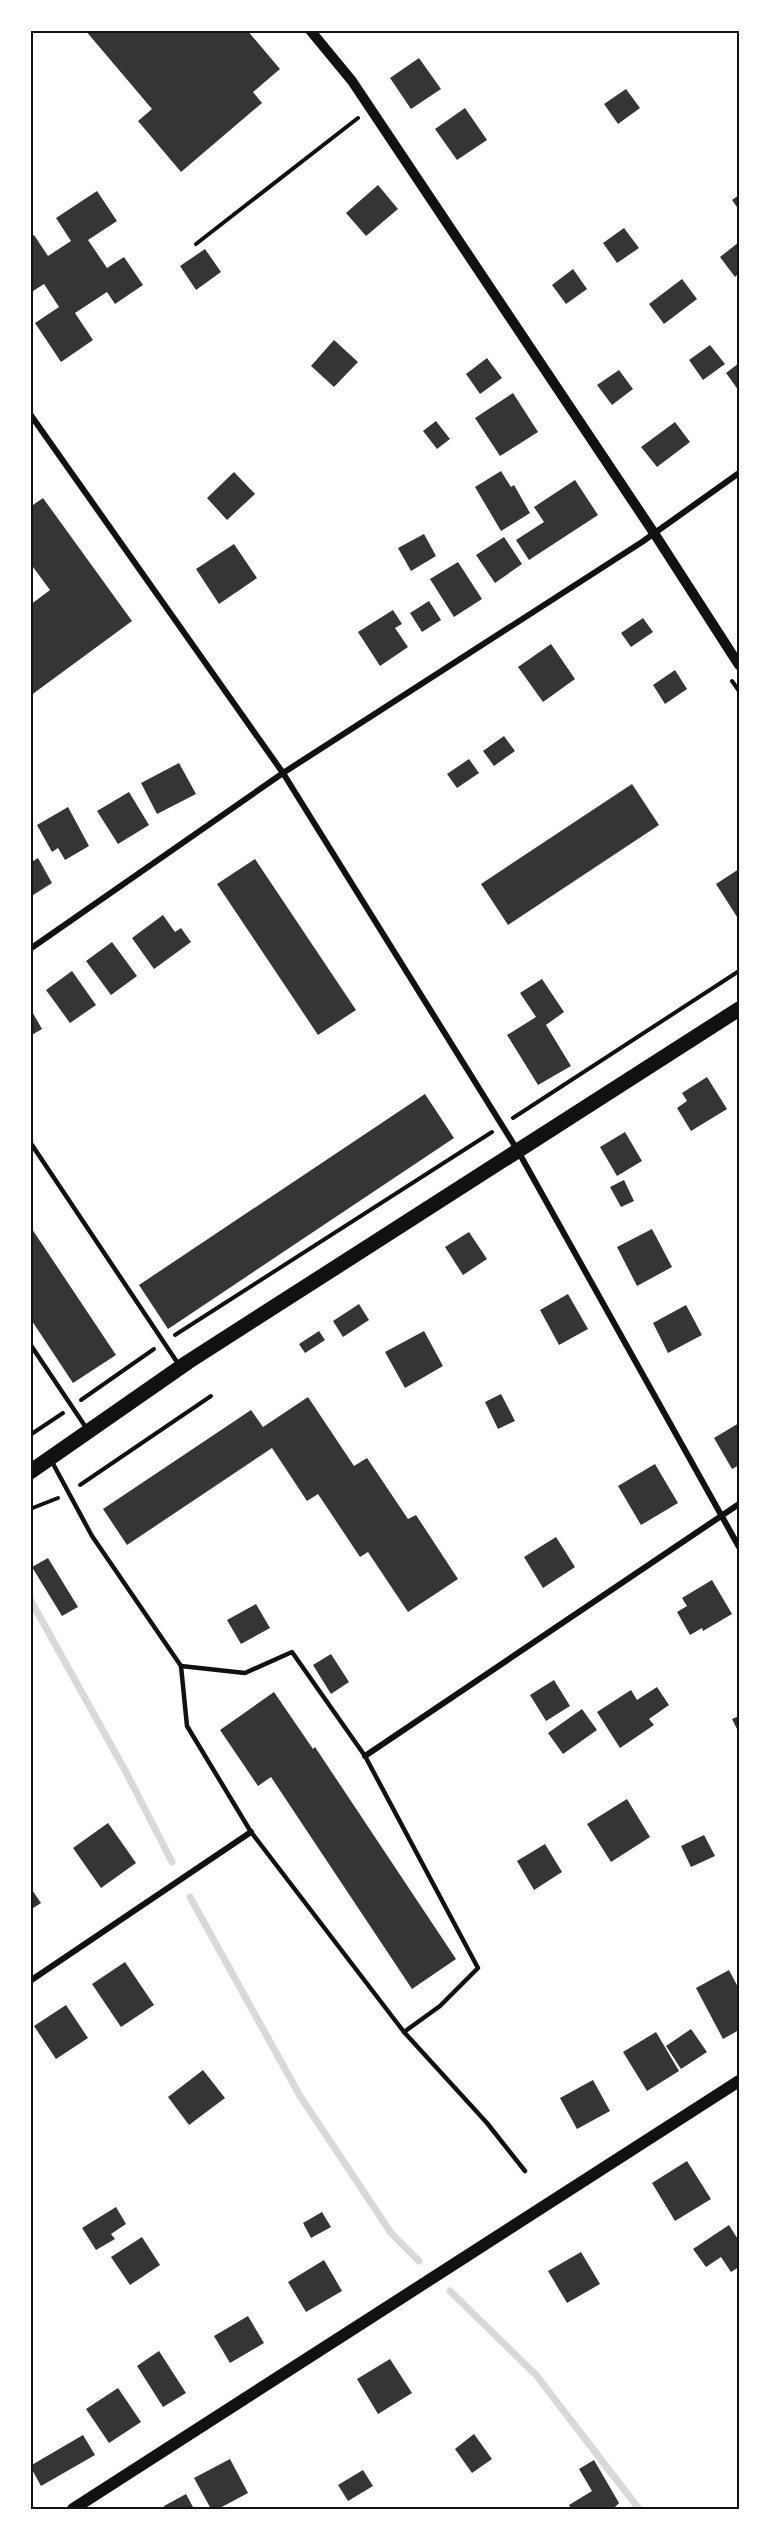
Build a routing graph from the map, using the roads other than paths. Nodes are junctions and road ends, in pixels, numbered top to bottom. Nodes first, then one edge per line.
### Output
1 (310, 30) edge
2 (30, 414) edge
3 (739, 473) edge
4 (654, 533) junction
5 (739, 665) edge
6 (283, 773) junction
7 (30, 949) edge
8 (739, 1009) edge
9 (30, 1142) edge
10 (518, 1151) junction
11 (30, 1344) edge
12 (181, 1367) junction
13 (88, 1431) junction
14 (50, 1458) junction
15 (30, 1472) edge
16 (739, 1504) edge
17 (721, 1515) junction
18 (739, 1547) edge
19 (181, 1666) junction
20 (365, 1756) junction
21 (251, 1832) junction
22 (30, 1981) edge
23 (404, 2032) junction
24 (739, 2081) edge
25 (525, 2170) dead end
26 (73, 2509) edge

1 - 4 street
2 - 6 street
3 - 4 street
4 - 5 street
4 - 6 street
6 - 7 street
6 - 10 street
8 - 10 main road
9 - 12 lane
10 - 12 main road
10 - 17 street
11 - 13 lane
12 - 13 main road
13 - 14 main road
14 - 15 main road
14 - 19 lane
16 - 17 street
17 - 18 street
17 - 20 street
19 - 20 lane
19 - 21 lane
20 - 23 lane
21 - 22 street
21 - 23 lane
23 - 25 lane
24 - 26 main road

